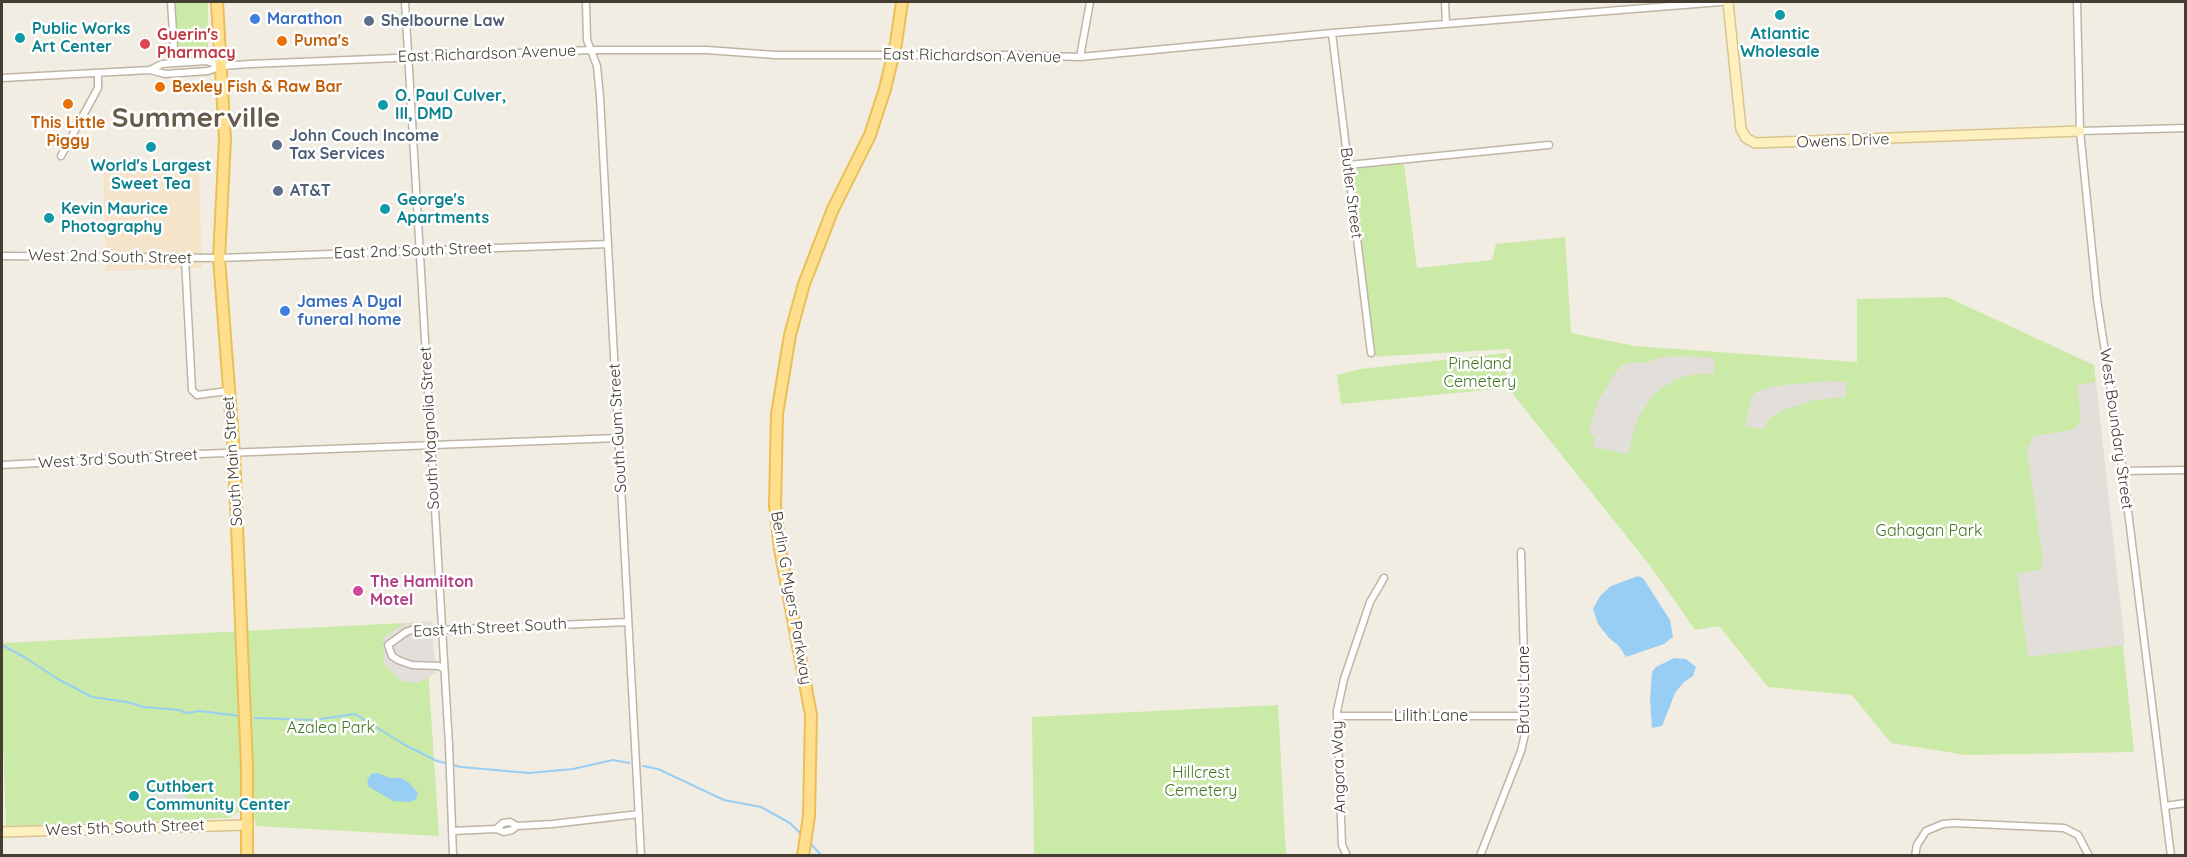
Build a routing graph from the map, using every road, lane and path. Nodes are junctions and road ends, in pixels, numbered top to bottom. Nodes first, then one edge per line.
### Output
1 (171, 2) edge
2 (217, 2) edge
3 (405, 2) edge
4 (586, 2) edge
5 (902, 2) edge
6 (1089, 2) edge
7 (1445, 2) edge
8 (1722, 2) edge
9 (1728, 2) edge
10 (2077, 2) edge
11 (1446, 24) junction
12 (1332, 33) junction
13 (591, 50) junction
14 (409, 57) junction
15 (1080, 57) junction
16 (175, 63) junction
17 (222, 66) junction
18 (150, 70) junction
19 (98, 73) junction
20 (2, 78) edge
21 (2186, 128) edge
22 (2080, 131) junction
23 (1549, 145) dead end
24 (61, 156) dead end
25 (1348, 165) junction
26 (608, 244) junction
27 (420, 251) junction
28 (2, 256) edge
29 (219, 258) junction
30 (185, 259) junction
31 (1371, 353) dead end
32 (228, 391) junction
33 (618, 438) junction
34 (431, 445) junction
35 (234, 454) junction
36 (2, 465) edge
37 (2186, 470) edge
38 (2123, 471) junction
39 (1521, 552) dead end
40 (1384, 578) dead end
41 (628, 622) junction
42 (442, 630) junction
43 (444, 669) junction
44 (1337, 716) junction
45 (1525, 716) junction
46 (2186, 803) edge
47 (2165, 806) junction
48 (639, 814) junction
49 (248, 825) junction
50 (452, 831) junction
51 (2, 832) edge
52 (247, 855) edge
53 (453, 855) edge
54 (641, 855) edge
55 (802, 855) edge
56 (1347, 855) edge
57 (1480, 855) edge
58 (1914, 855) edge
59 (2089, 855) edge
60 (2171, 855) edge

1 - 16 street
2 - 17 main road, South Main Street
3 - 14 street, South Magnolia Street
4 - 13 street, South Gum Street
5 - 55 main road, Berlin G Myers Parkway, bridge
6 - 15 street
7 - 11 street
8 - 11 street, East Richardson Avenue
9 - 22 street, Owens Drive
10 - 22 street, West Boundary Street
11 - 12 street, East Richardson Avenue
12 - 15 street, East Richardson Avenue
12 - 25 street, Butler Street
13 - 14 street, East Richardson Avenue
13 - 15 street, East Richardson Avenue
13 - 26 street, South Gum Street
14 - 17 street, East Richardson Avenue
14 - 27 street, South Magnolia Street
16 - 17 street
16 - 18 street
17 - 18 street
17 - 29 main road, South Main Street
18 - 19 street
19 - 20 street
19 - 24 street
21 - 22 street
22 - 38 street, West Boundary Street
23 - 25 street
25 - 31 street, Butler Street
26 - 27 street, East 2nd South Street
26 - 33 street, South Gum Street
27 - 29 street, East 2nd South Street
27 - 34 street, South Magnolia Street
28 - 30 street, West 2nd South Street
29 - 30 street, West 2nd South Street
29 - 32 main road, South Main Street
30 - 32 street
32 - 35 main road, South Main Street
33 - 34 street, West 3rd South Street
33 - 41 street, South Gum Street
34 - 35 street, West 3rd South Street
34 - 42 street, South Magnolia Street
35 - 36 street, West 3rd South Street
35 - 49 main road, South Main Street
37 - 38 street
38 - 47 street, West Boundary Street
39 - 45 street, Brutus Lane
40 - 44 street, Angora Way
41 - 42 street, East 4th Street South
41 - 48 street, South Gum Street
42 - 43 street, South Magnolia Street
42 - 43 street, East 4th Street South
43 - 50 street, South Magnolia Street
44 - 45 street, Lilith Lane
44 - 56 street, Angora Way
45 - 57 street, Brutus Lane
46 - 47 street
47 - 60 street, West Boundary Street
48 - 50 street
48 - 54 street, South Gum Street
49 - 51 street, West 5th South Street
49 - 52 main road, South Main Street
50 - 53 street, South Magnolia Street
58 - 59 street

